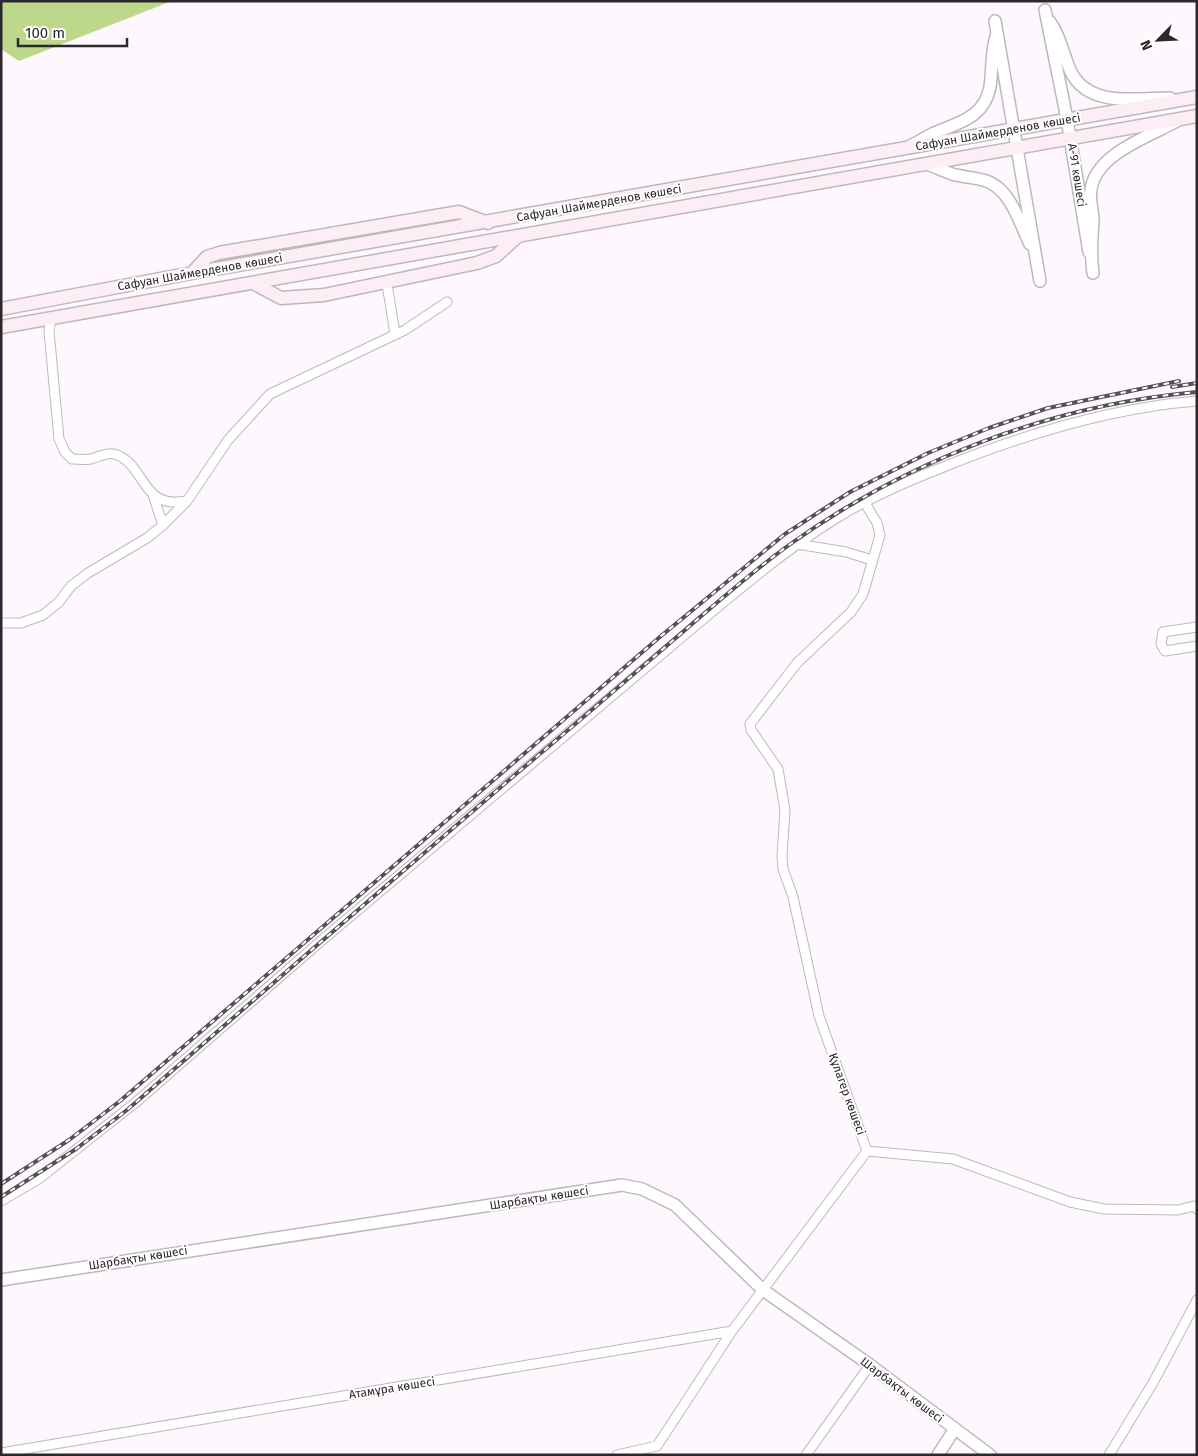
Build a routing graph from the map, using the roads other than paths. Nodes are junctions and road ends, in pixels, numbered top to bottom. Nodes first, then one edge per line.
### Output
1 (1193, 97) edge
2 (1197, 116) edge
3 (1067, 119) junction
4 (1181, 119) junction
5 (1015, 129) junction
6 (1071, 139) junction
7 (1018, 149) junction
8 (902, 150) junction
9 (927, 164) junction
10 (518, 236) junction
11 (1034, 252) junction
12 (1089, 252) junction
13 (1093, 273) dead end
14 (1040, 281) dead end
15 (253, 283) junction
16 (387, 284) junction
17 (447, 302) dead end
18 (1, 309) edge
19 (50, 318) junction
20 (1, 327) edge
21 (395, 334) junction
22 (1197, 401) edge
23 (152, 494) junction
24 (187, 501) junction
25 (865, 504) junction
26 (162, 525) junction
27 (797, 544) junction
28 (872, 560) junction
29 (1, 623) edge
30 (1197, 627) edge
31 (1197, 646) edge
32 (868, 1151) junction
33 (1, 1201) edge
34 (1197, 1209) edge
35 (1, 1280) edge
36 (763, 1290) junction
37 (1197, 1300) edge
38 (732, 1331) junction
39 (870, 1365) junction
40 (954, 1430) junction
41 (657, 1450) edge
42 (1, 1452) edge
43 (617, 1455) edge
44 (806, 1455) edge
45 (938, 1455) edge
46 (990, 1455) edge
47 (1109, 1455) edge

1 - 3 main road, Сафуан Шаймерденов көшесі
1 - 3 street, А-91 көшесі
2 - 4 main road, Сафуан Шаймерденов көшесі
3 - 5 main road, Сафуан Шаймерденов көшесі
3 - 6 street, А-91 көшесі
4 - 6 main road, Сафуан Шаймерденов көшесі
4 - 12 street
5 - 7 street
5 - 8 main road, Сафуан Шаймерденов көшесі
5 - 8 street
6 - 7 main road, Сафуан Шаймерденов көшесі
6 - 12 street, А-91 көшесі
7 - 9 main road, Сафуан Шаймерденов көшесі
7 - 11 street
8 - 18 main road, Сафуан Шаймерденов көшесі
9 - 10 main road, Сафуан Шаймерденов көшесі
9 - 11 street
10 - 15 main road, Сафуан Шаймерденов көшесі
10 - 16 main road
11 - 14 street
12 - 13 street, А-91 көшесі
15 - 16 main road
15 - 19 main road, Сафуан Шаймерденов көшесі
16 - 21 street
17 - 21 street
19 - 20 main road, Сафуан Шаймерденов көшесі
19 - 23 street
21 - 24 street
22 - 25 street
23 - 24 street
23 - 26 street
24 - 26 street
25 - 27 street
25 - 28 street
26 - 29 street
27 - 28 street
27 - 33 street
28 - 32 street, Құлагер көшесі
30 - 31 street
32 - 34 street
32 - 36 street, Құлагер көшесі
35 - 36 street, Шарбақты көшесі
36 - 38 street
36 - 39 street, Шарбақты көшесі
37 - 47 street
38 - 41 street
38 - 42 street, Атамұра көшесі
39 - 40 street, Шарбақты көшесі
39 - 44 street
40 - 45 street
40 - 46 street, Шарбақты көшесі
41 - 43 street

